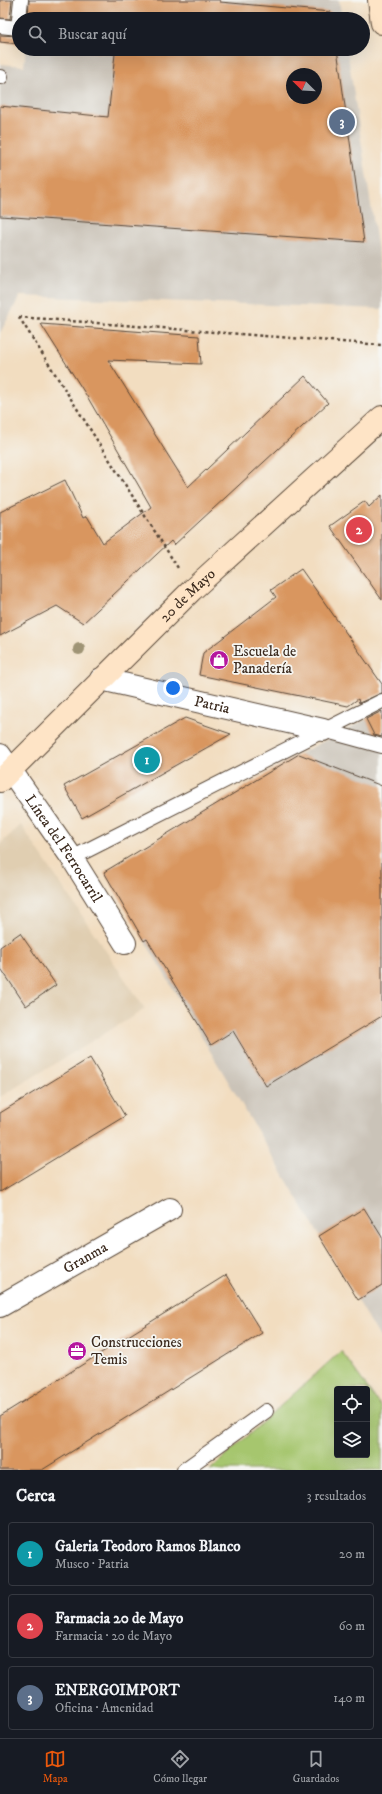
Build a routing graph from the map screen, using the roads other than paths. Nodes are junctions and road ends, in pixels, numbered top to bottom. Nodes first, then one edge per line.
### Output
1 (21, 0) edge
2 (379, 0) edge
3 (20, 12) edge
4 (382, 23) edge
5 (0, 26) edge
6 (12, 27) edge
7 (378, 419) edge
8 (101, 679) junction
9 (382, 701) edge
10 (323, 730) junction
11 (382, 746) edge
12 (4, 769) edge
13 (72, 858) junction
14 (125, 943) dead end
15 (170, 1209) dead end
16 (0, 1306) edge
17 (266, 1411) dead end
18 (184, 1470) edge

1 - 3 lane
2 - 4 main road
5 - 6 lane
7 - 8 main road, 20 de Mayo
8 - 10 street, Patria
8 - 12 main road, 20 de Mayo
9 - 10 lane
10 - 11 lane
10 - 13 lane
12 - 13 street, Línea del Ferrocarril
13 - 14 street, Línea del Ferrocarril
15 - 16 street, Granma
17 - 18 lane

